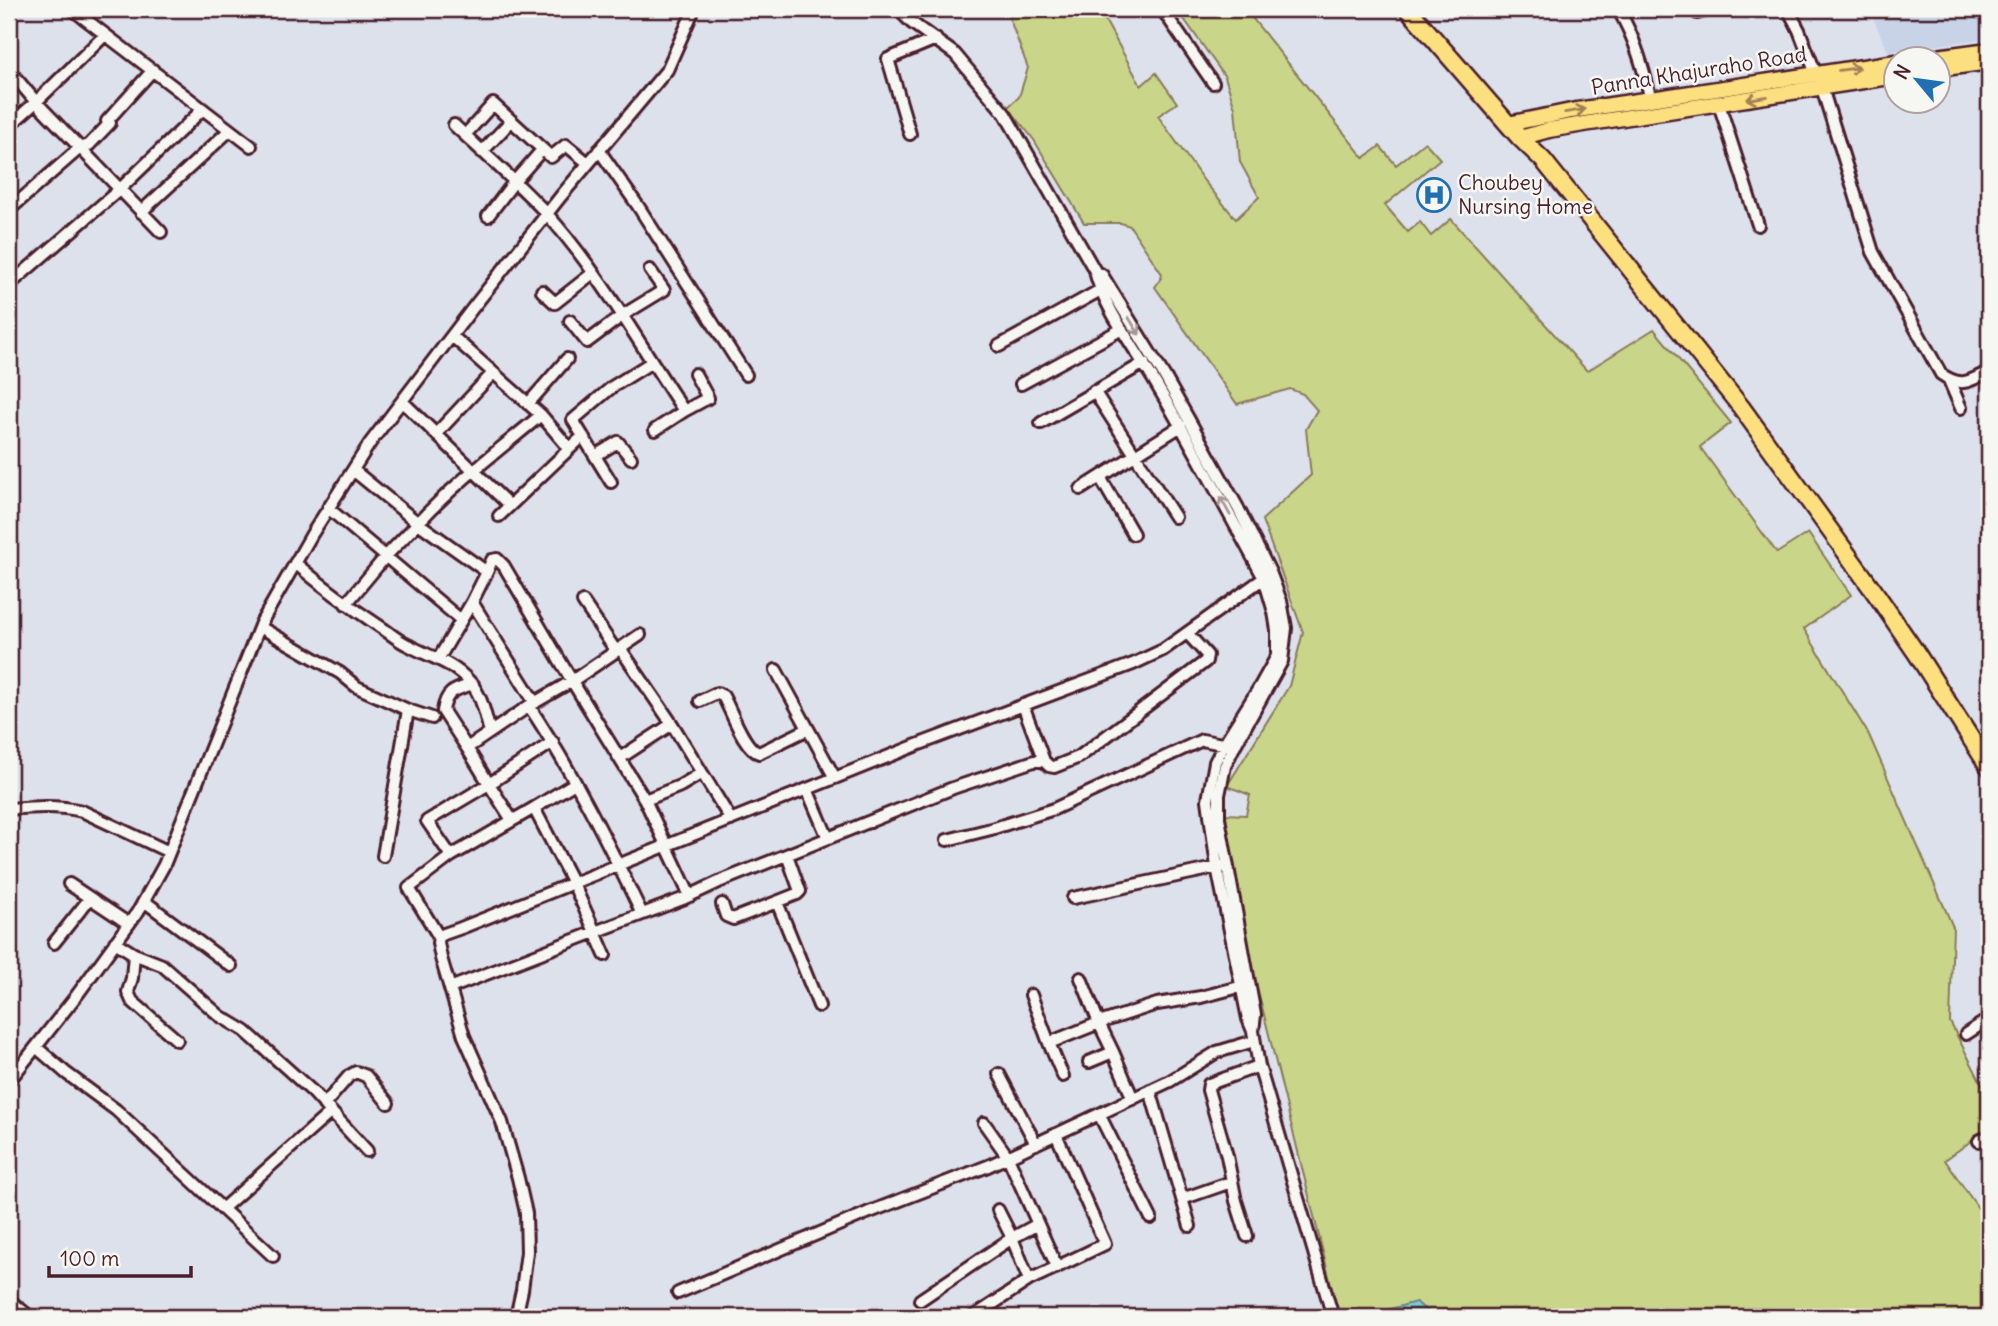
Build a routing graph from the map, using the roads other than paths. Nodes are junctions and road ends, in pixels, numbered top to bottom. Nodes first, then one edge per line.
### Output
1 (72, 9) edge
2 (694, 9) edge
3 (898, 9) edge
4 (1162, 9) edge
5 (1408, 9) edge
6 (1420, 9) edge
7 (1618, 9) edge
8 (1713, 9) edge
9 (1788, 9) edge
10 (1698, 13) dead end
11 (105, 35) junction
12 (936, 40) junction
13 (1989, 50) edge
14 (1952, 55) edge
15 (1989, 62) edge
16 (1882, 64) edge
17 (1952, 67) edge
18 (9, 70) edge
19 (153, 70) junction
20 (1816, 74) junction
21 (1882, 78) edge
22 (1213, 83) dead end
23 (1822, 89) junction
24 (1651, 100) junction
25 (36, 102) junction
26 (1718, 104) junction
27 (203, 109) junction
28 (512, 121) junction
29 (1514, 122) junction
30 (454, 125) dead end
31 (9, 127) edge
32 (230, 130) junction
33 (910, 134) dead end
34 (464, 135) junction
35 (1526, 136) junction
36 (251, 146) dead end
37 (80, 148) junction
38 (542, 150) junction
39 (599, 150) junction
40 (482, 152) junction
41 (588, 163) junction
42 (514, 182) junction
43 (119, 190) junction
44 (9, 210) edge
45 (141, 212) junction
46 (547, 214) junction
47 (488, 216) dead end
48 (1758, 225) dead end
49 (161, 232) dead end
50 (650, 270) dead end
51 (593, 273) junction
52 (9, 285) edge
53 (1105, 287) junction
54 (542, 291) dead end
55 (623, 315) junction
56 (570, 321) dead end
57 (1122, 329) junction
58 (452, 336) junction
59 (999, 346) dead end
60 (567, 359) dead end
61 (652, 362) junction
62 (1144, 363) junction
63 (1989, 371) edge
64 (493, 373) junction
65 (695, 374) dead end
66 (746, 375) dead end
67 (1949, 380) junction
68 (1021, 384) dead end
69 (1094, 391) junction
70 (403, 402) junction
71 (528, 404) junction
72 (1961, 408) dead end
73 (684, 411) junction
74 (541, 415) junction
75 (1041, 423) dead end
76 (1181, 426) junction
77 (655, 430) dead end
78 (436, 434) junction
79 (583, 436) junction
80 (569, 448) junction
81 (1135, 454) junction
82 (595, 456) junction
83 (631, 458) dead end
84 (353, 470) junction
85 (474, 470) junction
86 (1100, 477) junction
87 (611, 482) dead end
88 (1081, 489) dead end
89 (509, 505) junction
90 (328, 508) junction
91 (499, 516) dead end
92 (1175, 517) dead end
93 (418, 523) junction
94 (1133, 534) dead end
95 (386, 556) junction
96 (296, 563) junction
97 (487, 572) junction
98 (1267, 575) junction
99 (472, 602) junction
100 (583, 602) dead end
101 (346, 604) junction
102 (461, 620) junction
103 (260, 627) junction
104 (1187, 633) junction
105 (640, 635) dead end
106 (618, 649) junction
107 (439, 658) junction
108 (776, 670) dead end
109 (572, 681) junction
110 (473, 684) junction
111 (700, 701) dead end
112 (532, 704) junction
113 (1023, 705) junction
114 (408, 710) junction
115 (432, 718) dead end
116 (672, 724) junction
117 (808, 729) junction
118 (490, 732) junction
119 (553, 742) junction
120 (1229, 746) junction
121 (467, 748) junction
122 (620, 758) junction
123 (1044, 761) junction
124 (1989, 767) edge
125 (702, 773) junction
126 (835, 778) junction
127 (489, 783) junction
128 (575, 783) junction
129 (807, 789) junction
130 (645, 800) junction
131 (534, 808) junction
132 (9, 809) edge
133 (512, 820) junction
134 (730, 820) junction
135 (828, 838) junction
136 (947, 840) dead end
137 (666, 846) junction
138 (169, 852) junction
139 (787, 855) junction
140 (383, 856) dead end
141 (451, 856) junction
142 (619, 865) junction
143 (1222, 867) junction
144 (573, 883) junction
145 (69, 884) dead end
146 (690, 896) junction
147 (90, 898) junction
148 (1073, 898) dead end
149 (144, 901) junction
150 (777, 902) junction
151 (722, 904) dead end
152 (642, 914) junction
153 (129, 924) junction
154 (595, 932) junction
155 (439, 937) junction
156 (115, 942) junction
157 (54, 943) dead end
158 (134, 954) junction
159 (605, 955) dead end
160 (231, 966) dead end
161 (1081, 978) dead end
162 (1245, 986) junction
163 (450, 988) junction
164 (1031, 995) dead end
165 (819, 1006) dead end
166 (1989, 1019) edge
167 (1099, 1023) junction
168 (1966, 1034) dead end
169 (1253, 1036) junction
170 (177, 1040) dead end
171 (1049, 1043) junction
172 (36, 1047) junction
173 (1113, 1052) junction
174 (1089, 1062) dead end
175 (1259, 1066) junction
176 (999, 1074) dead end
177 (1063, 1076) dead end
178 (9, 1081) edge
179 (1150, 1090) junction
180 (1132, 1099) junction
181 (388, 1103) dead end
182 (328, 1108) junction
183 (1099, 1114) junction
184 (984, 1123) dead end
185 (1056, 1135) junction
186 (1036, 1144) junction
187 (367, 1151) dead end
188 (1009, 1157) junction
189 (1231, 1182) junction
190 (1182, 1199) junction
191 (222, 1209) junction
192 (998, 1210) dead end
193 (1151, 1218) dead end
194 (1038, 1224) junction
195 (1190, 1226) dead end
196 (1247, 1236) dead end
197 (1012, 1238) junction
198 (273, 1256) dead end
199 (1057, 1267) junction
200 (1029, 1280) junction
201 (678, 1293) dead end
202 (9, 1300) edge
203 (920, 1300) dead end
204 (30, 1317) edge
205 (516, 1317) edge
206 (973, 1317) edge
207 (1333, 1317) edge

1 - 11 street
2 - 39 street
3 - 12 street
4 - 22 street
5 - 29 highway
6 - 29 highway
7 - 24 street
8 - 10 street
9 - 20 street
11 - 19 street
11 - 25 street
12 - 33 street
12 - 53 street
13 - 14 main road
15 - 17 main road
20 -> 16 main road, Panna Khajuraho Road
18 - 25 street
19 - 27 street
19 - 37 street
20 - 24 main road, Panna Khajuraho Road
21 - 23 main road, Panna Khajuraho Road
23 -> 26 main road, Panna Khajuraho Road
23 - 67 street
29 -> 24 main road, Panna Khajuraho Road
25 - 31 street
25 - 37 street
26 - 35 main road, Panna Khajuraho Road
26 - 48 street
27 - 32 street
27 - 43 street
28 - 34 street
28 - 38 street
28 - 40 street
29 - 35 highway
30 - 34 street
32 - 36 street
32 - 45 street
34 - 40 street
35 - 124 highway
37 - 43 street
37 - 44 street
38 - 41 street
38 - 42 street
39 - 41 street
39 - 66 street
40 - 42 street
41 - 46 street
42 - 46 street
42 - 47 street
43 - 45 street
43 - 52 street
45 - 49 street
46 - 51 street
46 - 58 street
50 - 55 street
51 - 54 street
51 - 55 street
53 - 57 street
53 - 59 street
53 -> 98 street
55 - 56 street
55 - 61 street
57 - 62 street
57 - 68 street
58 - 64 street
58 - 70 street
60 - 71 street
61 - 73 street
61 - 79 street
62 - 69 street
62 - 76 street
63 - 67 street
64 - 71 street
64 - 78 street
65 - 73 street
67 - 72 street
69 - 75 street
69 - 81 street
70 - 78 street
70 - 84 street
71 - 74 street
73 - 77 street
74 - 80 street
74 - 85 street
76 - 81 street
98 -> 76 street
78 - 85 street
79 - 80 street
79 - 82 street
80 - 89 street
81 - 86 street
81 - 92 street
82 - 83 street
82 - 87 street
84 - 90 street
84 - 93 street
85 - 89 street
85 - 93 street
86 - 88 street
86 - 94 street
89 - 91 street
90 - 95 street
90 - 96 street
93 - 95 street
93 - 97 street
95 - 101 street
95 - 102 street
96 - 101 street
96 - 103 street
97 - 99 street
97 - 109 street
98 - 104 street
98 - 120 street
99 - 102 street
99 - 112 street
100 - 106 street
101 - 107 street
102 - 107 street
103 - 114 street
103 - 138 street
104 - 113 street
104 - 123 street
105 - 106 street
106 - 109 street
106 - 116 street
107 - 110 street
108 - 117 street
109 - 112 street
109 - 122 street
110 - 118 street
110 - 121 street
111 - 117 street
112 - 118 street
112 - 119 street
113 - 123 street
113 - 126 street
114 - 115 street
114 - 140 street
116 - 122 street
116 - 125 street
117 - 126 street
118 - 121 street
119 - 127 street
119 - 128 street
120 - 136 street
120 - 143 street
121 - 127 street
122 - 130 street
123 - 135 street
125 - 130 street
125 - 134 street
126 - 129 street
127 - 133 street
127 - 141 street
128 - 131 street
128 - 142 street
129 - 134 street
129 - 135 street
130 - 137 street
131 - 133 street
131 - 144 street
132 - 138 street
133 - 141 street
134 - 137 street
135 - 139 street
137 - 142 street
137 - 146 street
138 - 149 street
139 - 146 street
139 - 150 street
141 - 155 street
142 - 144 street
142 - 152 street
143 - 148 street
143 - 162 street
144 - 154 street
144 - 155 street
145 - 147 street
146 - 152 street
147 - 153 street
147 - 157 street
149 - 153 street
149 - 160 street
150 - 151 street
150 - 165 street
152 - 154 street
153 - 156 street
154 - 159 street
154 - 163 street
155 - 163 street
156 - 158 street
156 - 172 street
158 - 170 street
158 - 182 street
161 - 167 street
162 - 167 street
162 - 169 street
163 - 205 street
164 - 171 street
166 - 168 street
167 - 171 street
167 - 173 street
169 - 175 street
169 - 179 street
171 - 177 street
172 - 178 street
172 - 191 street
173 - 174 street
173 - 180 street
175 - 189 street
175 - 207 street
176 - 186 street
179 - 180 street
179 - 190 street
180 - 183 street
181 - 182 street
182 - 187 street
182 - 191 street
183 - 185 street
183 - 193 street
184 - 188 street
185 - 186 street
185 - 199 street
186 - 188 street
188 - 194 street
188 - 201 street
189 - 190 street
189 - 196 street
190 - 195 street
191 - 198 street
192 - 197 street
194 - 197 street
194 - 199 street
197 - 200 street
197 - 203 street
199 - 200 street
200 - 206 street
202 - 204 street

